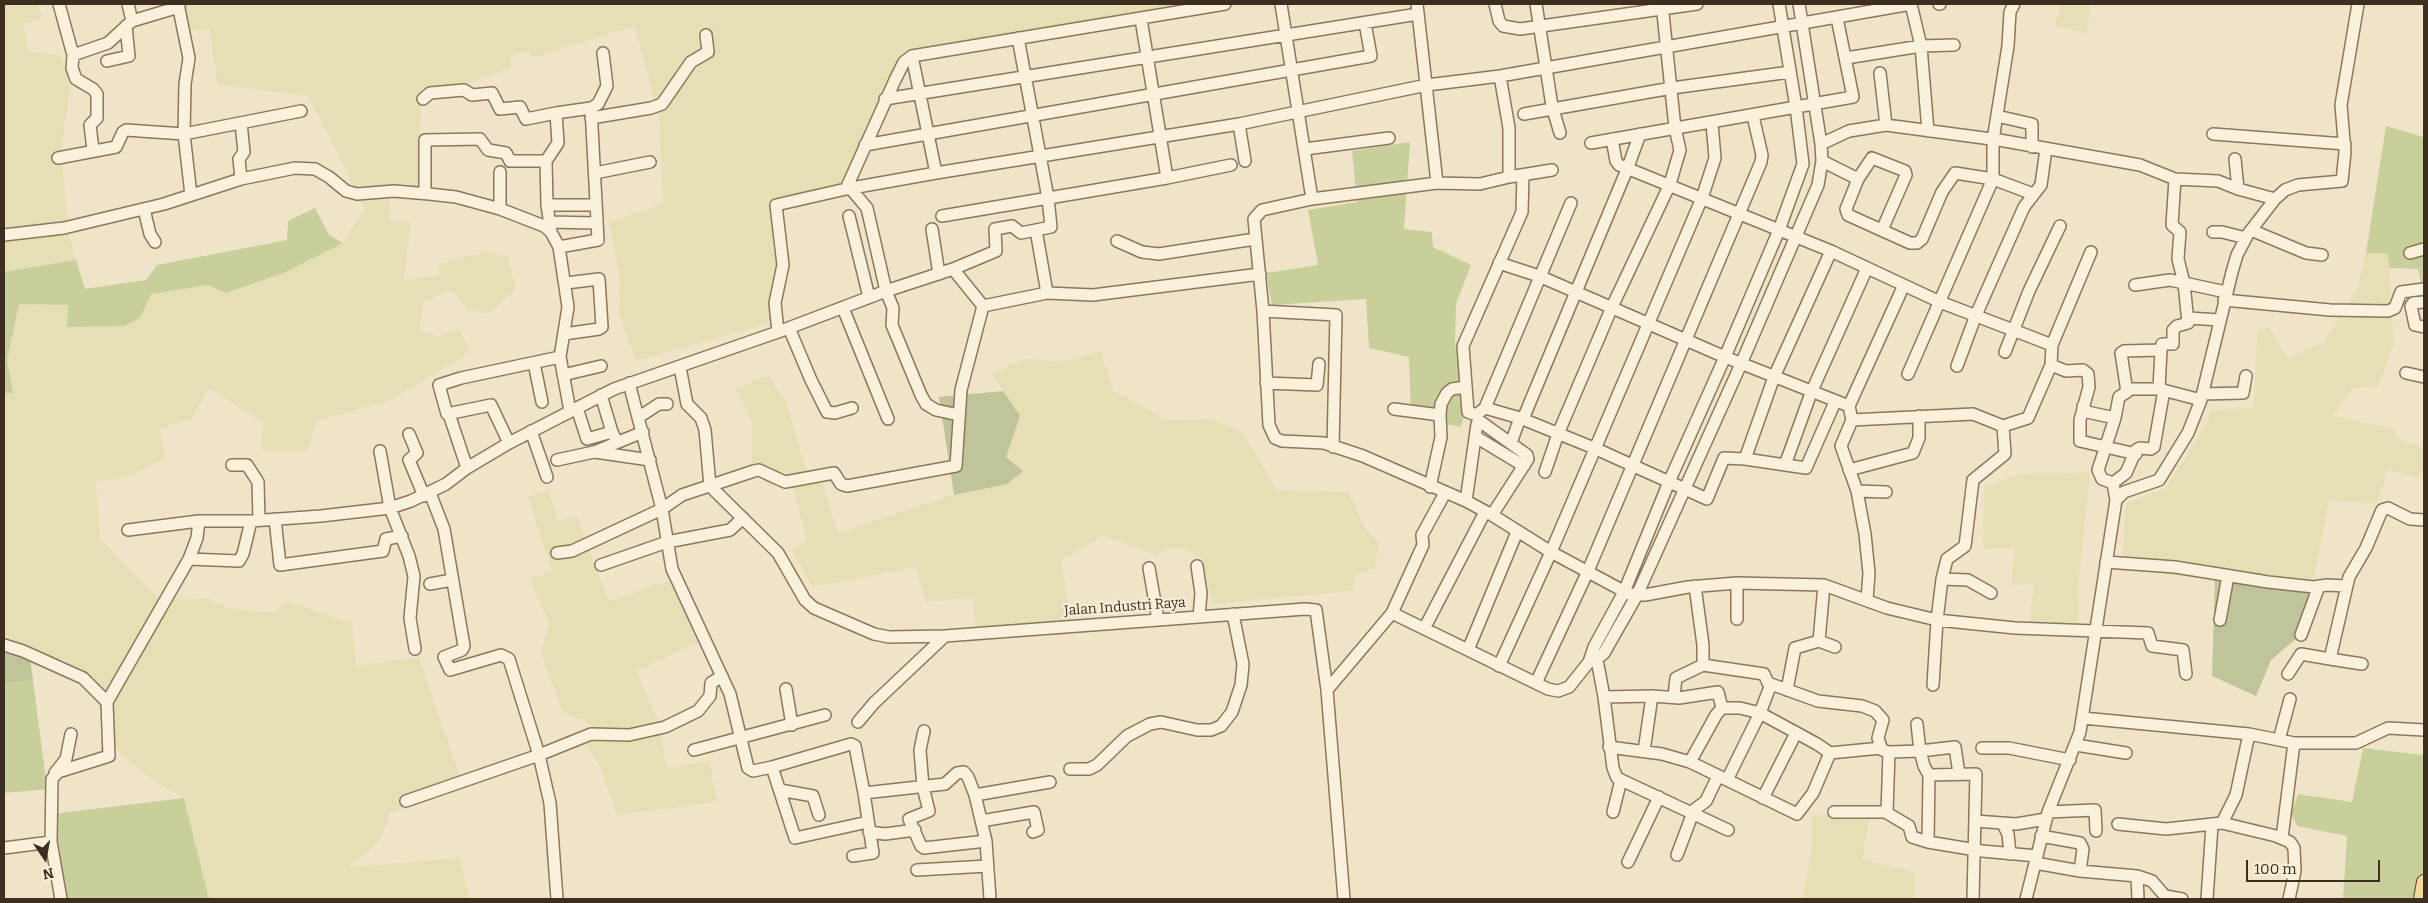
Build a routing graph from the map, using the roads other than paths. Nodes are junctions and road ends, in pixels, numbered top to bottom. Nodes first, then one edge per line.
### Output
1 (59, 4) edge
2 (128, 4) edge
3 (1225, 4) edge
4 (1281, 4) edge
5 (1495, 4) edge
6 (1536, 4) edge
7 (1697, 4) edge
8 (1779, 4) edge
9 (1799, 4) edge
10 (1911, 4) edge
11 (2014, 4) edge
12 (2358, 4) edge
13 (178, 6) edge
14 (1662, 6) edge
15 (1418, 9) edge
16 (1141, 18) junction
17 (1837, 18) junction
18 (1365, 23) junction
19 (129, 24) junction
20 (1802, 24) junction
21 (1540, 27) junction
22 (1783, 28) junction
23 (706, 35) dead end
24 (1287, 35) junction
25 (1018, 38) junction
26 (1954, 45) dead end
27 (1921, 46) junction
28 (1668, 47) junction
29 (602, 53) dead end
30 (73, 55) junction
31 (912, 56) junction
32 (1147, 58) junction
33 (1846, 58) junction
34 (107, 62) dead end
35 (1546, 68) junction
36 (1292, 70) junction
37 (1790, 72) junction
38 (1880, 73) dead end
39 (1500, 76) junction
40 (1026, 77) junction
41 (1427, 86) junction
42 (1672, 88) junction
43 (919, 95) junction
44 (1154, 95) junction
45 (423, 99) dead end
46 (885, 99) junction
47 (1815, 103) junction
48 (1796, 107) junction
49 (1554, 108) junction
50 (1299, 110) junction
51 (301, 111) dead end
52 (556, 113) junction
53 (591, 113) junction
54 (1524, 114) dead end
55 (1032, 116) junction
56 (1753, 116) junction
57 (1997, 116) junction
58 (241, 123) junction
59 (1712, 123) junction
60 (1239, 124) junction
61 (1886, 125) junction
62 (1675, 128) junction
63 (1928, 131) junction
64 (1560, 133) dead end
65 (184, 134) junction
66 (928, 134) junction
67 (1640, 134) junction
68 (2213, 134) dead end
69 (1161, 137) junction
70 (1389, 138) dead end
71 (1612, 139) junction
72 (1993, 140) junction
73 (1591, 142) dead end
74 (1821, 144) junction
75 (2344, 144) junction
76 (865, 145) junction
77 (2032, 147) junction
78 (1305, 149) junction
79 (2046, 149) junction
80 (93, 150) junction
81 (1040, 157) junction
82 (58, 158) dead end
83 (2235, 159) dead end
84 (546, 161) junction
85 (1245, 161) dead end
86 (650, 162) dead end
87 (1822, 162) junction
88 (1231, 164) dead end
89 (1628, 167) junction
90 (1552, 170) dead end
91 (500, 172) dead end
92 (595, 173) junction
93 (936, 174) junction
94 (1523, 175) junction
95 (1509, 177) junction
96 (1167, 178) junction
97 (1799, 178) junction
98 (1858, 179) junction
99 (1993, 179) junction
100 (2175, 179) junction
101 (241, 180) junction
102 (1437, 183) junction
103 (1670, 184) junction
104 (1817, 185) junction
105 (848, 189) junction
106 (2238, 189) junction
107 (427, 193) junction
108 (2033, 194) junction
109 (191, 195) junction
110 (1048, 198) junction
111 (1702, 198) junction
112 (2275, 199) junction
113 (1312, 200) junction
114 (1571, 203) dead end
115 (547, 205) junction
116 (595, 205) junction
117 (144, 209) junction
118 (500, 209) junction
119 (1740, 214) junction
120 (849, 216) dead end
121 (942, 216) dead end
122 (596, 223) junction
123 (2060, 226) dead end
124 (550, 227) junction
125 (932, 229) dead end
126 (1036, 230) junction
127 (1779, 230) junction
128 (1882, 230) junction
129 (2213, 232) dead end
130 (2248, 234) junction
131 (4, 235) edge
132 (1795, 236) junction
133 (1255, 239) junction
134 (1118, 241) dead end
135 (155, 242) dead end
136 (559, 247) junction
137 (2424, 249) edge
138 (1831, 251) junction
139 (2091, 252) dead end
140 (2410, 253) dead end
141 (2322, 255) dead end
142 (1499, 263) junction
143 (1868, 268) junction
144 (953, 269) junction
145 (938, 274) junction
146 (1260, 274) junction
147 (1539, 276) junction
148 (566, 283) junction
149 (2184, 283) junction
150 (2135, 284) dead end
151 (1904, 285) junction
152 (2424, 289) edge
153 (886, 290) junction
154 (1575, 292) junction
155 (1047, 293) junction
156 (2225, 296) junction
157 (869, 297) junction
158 (1940, 302) junction
159 (2424, 302) edge
160 (983, 306) junction
161 (1612, 307) junction
162 (844, 308) junction
163 (1263, 311) junction
164 (1976, 315) junction
165 (2189, 318) junction
166 (2219, 320) junction
167 (1648, 323) junction
168 (2424, 327) edge
169 (784, 330) junction
170 (2014, 330) junction
171 (564, 334) junction
172 (1686, 340) junction
173 (2052, 345) junction
174 (2161, 350) junction
175 (2004, 352) dead end
176 (560, 357) junction
177 (1725, 357) junction
178 (534, 363) junction
179 (1319, 364) dead end
180 (1741, 364) junction
181 (601, 366) dead end
182 (1957, 366) dead end
183 (2051, 366) junction
184 (680, 367) junction
185 (2406, 372) dead end
186 (1908, 374) dead end
187 (563, 375) junction
188 (2246, 376) dead end
189 (1774, 377) junction
190 (2424, 377) edge
191 (629, 383) junction
192 (1266, 383) junction
193 (1466, 387) junction
194 (2126, 389) junction
195 (2161, 390) junction
196 (1811, 393) junction
197 (600, 395) junction
198 (2202, 397) junction
199 (542, 402) dead end
200 (1835, 402) junction
201 (667, 404) dead end
202 (1849, 406) junction
203 (2082, 406) junction
204 (852, 408) dead end
205 (1485, 408) junction
206 (1394, 409) dead end
207 (573, 410) junction
208 (449, 414) junction
209 (959, 415) junction
210 (1440, 415) junction
211 (1919, 416) junction
212 (639, 417) junction
213 (2115, 418) junction
214 (888, 419) dead end
215 (1521, 419) junction
216 (1852, 420) junction
217 (2003, 426) junction
218 (531, 431) junction
219 (643, 432) junction
220 (410, 434) dead end
221 (1558, 434) junction
222 (615, 437) junction
223 (1476, 437) junction
224 (509, 443) junction
225 (1511, 443) junction
226 (2107, 446) junction
227 (1333, 447) junction
228 (1594, 448) junction
229 (380, 451) dead end
230 (594, 452) junction
231 (2136, 454) junction
232 (1745, 459) junction
233 (557, 460) dead end
234 (650, 460) junction
235 (1785, 464) junction
236 (232, 465) dead end
237 (1634, 465) junction
238 (1524, 466) junction
239 (467, 468) junction
240 (1849, 470) junction
241 (1545, 472) dead end
242 (547, 477) dead end
243 (1669, 482) junction
244 (2113, 483) junction
245 (710, 486) junction
246 (1430, 487) junction
247 (1686, 489) junction
248 (1857, 492) junction
249 (1886, 492) dead end
250 (1444, 493) junction
251 (427, 494) junction
252 (2116, 500) junction
253 (1466, 501) junction
254 (390, 508) junction
255 (662, 508) junction
256 (1489, 514) junction
257 (744, 518) junction
258 (275, 519) junction
259 (255, 520) junction
260 (2424, 520) edge
261 (199, 521) junction
262 (128, 530) dead end
263 (1517, 532) junction
264 (402, 536) junction
265 (667, 542) junction
266 (1551, 552) junction
267 (556, 553) dead end
268 (189, 559) junction
269 (2106, 562) junction
270 (601, 565) dead end
271 (1197, 566) dead end
272 (1150, 568) dead end
273 (1588, 571) junction
274 (2228, 576) junction
275 (1942, 579) junction
276 (452, 580) junction
277 (430, 584) dead end
278 (1737, 584) junction
279 (1824, 585) junction
280 (1695, 586) junction
281 (2320, 586) junction
282 (2346, 586) junction
283 (1624, 592) junction
284 (1991, 593) dead end
285 (1637, 595) junction
286 (1867, 600) junction
287 (1392, 613) junction
288 (1233, 614) junction
289 (1200, 617) junction
290 (1737, 619) dead end
291 (1158, 620) junction
292 (1937, 620) junction
293 (2220, 620) dead end
294 (1425, 627) junction
295 (2097, 630) junction
296 (2301, 635) dead end
297 (945, 636) junction
298 (1819, 641) junction
299 (4, 646) edge
300 (1835, 646) dead end
301 (415, 649) dead end
302 (1468, 650) junction
303 (2330, 659) junction
304 (1593, 661) junction
305 (1703, 664) junction
306 (2362, 664) dead end
307 (1499, 666) junction
308 (2186, 674) dead end
309 (2288, 674) dead end
310 (722, 676) junction
311 (1536, 683) junction
312 (1771, 684) junction
313 (1933, 685) dead end
314 (786, 688) dead end
315 (1327, 690) junction
316 (1787, 690) junction
317 (1652, 696) junction
318 (1604, 697) junction
319 (1674, 697) junction
320 (2290, 699) dead end
321 (107, 702) junction
322 (1722, 708) junction
323 (1760, 713) junction
324 (825, 715) dead end
325 (2083, 718) junction
326 (858, 722) dead end
327 (1917, 724) dead end
328 (792, 725) junction
329 (2424, 730) edge
330 (924, 731) dead end
331 (1796, 733) junction
332 (71, 734) dead end
333 (2249, 734) junction
334 (741, 738) junction
335 (2279, 740) junction
336 (2294, 743) junction
337 (2076, 745) junction
338 (1609, 747) junction
339 (1982, 748) dead end
340 (694, 750) dead end
341 (1885, 750) junction
342 (1644, 751) junction
343 (1920, 751) junction
344 (1830, 753) junction
345 (2126, 753) dead end
346 (539, 755) junction
347 (2070, 760) junction
348 (1690, 762) junction
349 (772, 767) junction
350 (1070, 769) dead end
351 (54, 774) junction
352 (1960, 774) junction
353 (1929, 775) junction
354 (1723, 778) junction
355 (1621, 780) junction
356 (1050, 782) dead end
357 (923, 787) junction
358 (780, 790) junction
359 (864, 793) junction
360 (975, 794) junction
361 (1659, 797) junction
362 (1763, 798) junction
363 (406, 801) dead end
364 (1046, 810) dead end
365 (1034, 812) junction
366 (1613, 812) dead end
367 (1693, 812) junction
368 (1834, 812) dead end
369 (1886, 812) junction
370 (819, 815) dead end
371 (2047, 816) junction
372 (981, 821) junction
373 (1974, 821) junction
374 (2003, 824) junction
375 (2118, 824) dead end
376 (2217, 824) junction
377 (869, 827) junction
378 (915, 830) junction
379 (1728, 830) dead end
380 (2096, 830) dead end
381 (1033, 832) dead end
382 (2041, 836) junction
383 (2282, 838) junction
384 (986, 841) junction
385 (51, 842) junction
386 (1928, 842) junction
387 (4, 848) edge
388 (1973, 849) junction
389 (2010, 854) junction
390 (1676, 855) dead end
391 (853, 856) dead end
392 (2036, 859) junction
393 (1628, 862) dead end
394 (987, 866) junction
395 (917, 870) dead end
396 (2080, 871) junction
397 (2137, 876) junction
398 (2424, 882) edge
399 (62, 899) edge
400 (557, 899) edge
401 (990, 899) edge
402 (1344, 899) edge
403 (1973, 899) edge
404 (2026, 899) edge
405 (2138, 899) edge
406 (2182, 899) edge
407 (2207, 899) edge
408 (2289, 899) edge
409 (2422, 899) edge

1 - 30 street
2 - 19 street
3 - 16 street
4 - 24 street
5 - 21 street
6 - 21 street
7 - 14 street
8 - 22 street
9 - 20 street
10 - 17 street
10 - 27 street
11 - 57 street
12 - 75 street
13 - 19 street
13 - 65 street
14 - 21 street
14 - 28 street
15 - 18 street
15 - 41 street
16 - 25 street
16 - 32 street
17 - 20 street
17 - 33 street
18 - 24 street
18 - 36 street
19 - 30 street
19 - 34 street
20 - 22 street
20 - 47 street
21 - 35 street
22 - 28 street
22 - 37 street
23 - 53 street
24 - 32 street
24 - 36 street
25 - 31 street
25 - 40 street
26 - 27 street
27 - 33 street
27 - 63 street
28 - 35 street
28 - 42 street
29 - 53 street
30 - 80 street
31 - 43 street
31 - 46 street
32 - 40 street
32 - 44 street
33 - 47 street
35 - 39 street
35 - 49 street
36 - 44 street
36 - 50 street
37 - 42 street
37 - 48 street
38 - 61 street
39 - 41 street
39 - 95 street
40 - 43 street
40 - 55 street
41 - 50 street
41 - 102 street
42 - 49 street
42 - 62 street
43 - 46 street
43 - 66 street
44 - 55 street
44 - 69 street
45 - 52 street
46 - 76 street
47 - 48 street
47 - 74 street
48 - 56 street
48 - 97 street
49 - 54 street
49 - 64 street
50 - 60 street
50 - 78 street
51 - 58 street
52 - 53 street
52 - 84 street
53 - 92 street
55 - 66 street
55 - 81 street
56 - 59 street
56 - 119 street
57 - 72 street
57 - 77 street
58 - 65 street
58 - 101 street
59 - 62 street
59 - 111 street
60 - 69 street
60 - 85 street
61 - 63 street
61 - 74 street
62 - 67 street
62 - 103 street
63 - 72 street
65 - 80 street
65 - 109 street
66 - 76 street
66 - 93 street
67 - 71 street
67 - 89 street
68 - 75 street
69 - 81 street
69 - 96 street
70 - 78 street
71 - 73 street
71 - 89 street
72 - 77 street
72 - 99 street
74 - 87 street
75 - 112 street
76 - 105 street
77 - 79 street
78 - 113 street
79 - 100 street
79 - 108 street
80 - 82 street
81 - 93 street
81 - 110 street
83 - 106 street
84 - 107 street
84 - 115 street
86 - 92 street
87 - 98 street
87 - 104 street
88 - 96 street
89 - 103 street
89 - 154 street
90 - 94 street
91 - 118 street
92 - 116 street
93 - 105 street
94 - 95 street
94 - 142 street
95 - 102 street
96 - 110 street
97 - 104 street
97 - 127 street
98 - 128 street
98 - 128 street
99 - 108 street
99 - 128 street
99 - 158 street
100 - 106 street
100 - 149 street
101 - 107 street
101 - 109 street
102 - 113 street
103 - 111 street
103 - 161 street
104 - 132 street
105 - 153 street
105 - 169 street
106 - 112 street
107 - 118 street
108 - 164 street
109 - 117 street
110 - 121 street
110 - 126 street
111 - 119 street
111 - 167 street
112 - 130 street
113 - 133 street
114 - 147 street
115 - 116 street
115 - 124 street
116 - 122 street
117 - 131 street
117 - 135 street
118 - 124 street
119 - 127 street
119 - 172 street
120 - 157 street
122 - 124 street
122 - 136 street
123 - 170 street
124 - 136 street
125 - 145 street
126 - 144 street
126 - 155 street
127 - 132 street
127 - 177 street
129 - 130 street
130 - 141 street
130 - 156 street
132 - 138 street
132 - 180 street
133 - 134 street
133 - 146 street
136 - 148 street
137 - 140 street
138 - 143 street
138 - 189 street
139 - 173 street
142 - 147 street
142 - 193 street
143 - 151 street
143 - 196 street
144 - 145 street
144 - 160 street
145 - 153 street
146 - 155 street
146 - 163 street
147 - 154 street
147 - 205 street
148 - 171 street
148 - 171 street
149 - 150 street
149 - 156 street
149 - 165 street
151 - 158 street
151 - 202 street
152 - 156 street
153 - 157 street
153 - 209 street
154 - 161 street
154 - 215 street
155 - 160 street
156 - 166 street
157 - 162 street
158 - 164 street
158 - 186 street
159 - 168 street
160 - 209 street
161 - 167 street
161 - 221 street
162 - 169 street
162 - 214 street
163 - 192 street
163 - 227 street
164 - 170 street
164 - 182 street
165 - 166 street
165 - 174 street
166 - 198 street
167 - 172 street
167 - 228 street
169 - 184 street
169 - 204 street
170 - 173 street
170 - 175 street
171 - 176 street
172 - 177 street
172 - 237 street
173 - 183 street
174 - 194 street
174 - 195 street
176 - 178 street
176 - 187 street
177 - 180 street
177 - 243 street
178 - 199 street
178 - 208 street
179 - 192 street
180 - 189 street
180 - 247 street
181 - 187 street
183 - 203 street
183 - 217 street
184 - 191 street
184 - 245 street
185 - 190 street
187 - 207 street
188 - 198 street
189 - 196 street
189 - 232 street
191 - 197 street
191 - 212 street
192 - 227 street
193 - 205 street
193 - 210 street
194 - 195 street
194 - 213 street
195 - 198 street
195 - 231 street
196 - 200 street
196 - 235 street
197 - 207 street
197 - 222 street
198 - 252 street
200 - 202 street
200 - 235 street
201 - 212 street
202 - 216 street
203 - 213 street
203 - 226 street
205 - 215 street
206 - 210 street
207 - 218 street
207 - 222 street
208 - 224 street
208 - 239 street
209 - 245 street
210 - 246 street
211 - 216 street
211 - 217 street
211 - 240 street
212 - 219 street
213 - 226 street
215 - 221 street
215 - 225 street
216 - 240 street
217 - 275 street
218 - 224 street
218 - 242 street
219 - 222 street
219 - 234 street
220 - 251 street
221 - 228 street
221 - 241 street
222 - 230 street
223 - 225 street
223 - 238 street
223 - 253 street
224 - 239 street
225 - 238 street
226 - 231 street
226 - 244 street
227 - 246 street
228 - 237 street
228 - 266 street
229 - 254 street
230 - 233 street
230 - 234 street
231 - 244 street
232 - 235 street
232 - 247 street
234 - 255 street
236 - 259 street
237 - 243 street
237 - 273 street
238 - 256 street
239 - 251 street
240 - 248 street
243 - 247 street
243 - 283 street
244 - 252 street
245 - 255 street
245 - 257 street, Jalan Industri Raya
246 - 250 street
247 - 285 street
248 - 249 street
248 - 286 street
250 - 253 street
250 - 287 street
251 - 254 street
251 - 276 street
252 - 269 street
253 - 256 street
254 - 258 street
254 - 264 street
255 - 265 street
255 - 267 street
256 - 263 street
256 - 294 street
257 - 265 street
257 - 297 street, Jalan Industri Raya
258 - 259 street
258 - 264 street
259 - 261 street
259 - 268 street
260 - 282 street
261 - 262 street
261 - 268 street
263 - 266 street
263 - 302 street
264 - 301 street
265 - 270 street
265 - 310 street
266 - 273 street
266 - 307 street
268 - 321 street
269 - 274 street
269 - 295 street
271 - 289 street
272 - 291 street
273 - 283 street
273 - 311 street
274 - 281 street
274 - 293 street
275 - 284 street
275 - 292 street
276 - 277 street
276 - 346 street
278 - 279 street
278 - 280 street
278 - 290 street
279 - 286 street
279 - 298 street
280 - 285 street
280 - 305 street
281 - 282 street
281 - 296 street
282 - 303 street
283 - 285 street
283 - 304 street
285 - 304 street
286 - 292 street
287 - 294 street
287 - 315 street
288 - 289 street, Jalan Industri Raya
288 - 315 street, Jalan Industri Raya
288 - 350 street
289 - 291 street, Jalan Industri Raya
291 - 297 street, Jalan Industri Raya
292 - 295 street
292 - 313 street
294 - 302 street
295 - 308 street
295 - 325 street
297 - 326 street
298 - 300 street
298 - 316 street
299 - 321 street
302 - 307 street
303 - 306 street
303 - 309 street
304 - 311 street
304 - 318 street
305 - 312 street
305 - 319 street
307 - 311 street
310 - 334 street
310 - 346 street
312 - 316 street
312 - 323 street
314 - 328 street
315 - 402 street, Jalan Industri Raya
316 - 341 street
317 - 318 street
317 - 319 street
317 - 342 street
318 - 338 street
319 - 322 street
320 - 335 street
321 - 351 street
322 - 323 street
322 - 348 street
323 - 331 street
323 - 354 street
324 - 328 street
325 - 333 street
325 - 337 street
327 - 343 street
328 - 334 street
329 - 336 street
330 - 357 street
331 - 344 street
331 - 362 street
332 - 351 street
333 - 335 street
333 - 376 street
334 - 340 street
334 - 349 street
335 - 336 street
336 - 383 street
337 - 345 street
337 - 347 street
338 - 342 street
338 - 355 street
339 - 347 street
341 - 343 street
341 - 344 street
341 - 369 street
342 - 348 street
343 - 352 street
343 - 353 street
344 - 362 street
346 - 363 street
346 - 400 street
347 - 371 street
348 - 354 street
349 - 358 street
349 - 359 street
351 - 385 street
352 - 353 street
352 - 373 street
353 - 386 street
354 - 362 street
354 - 367 street
355 - 361 street
355 - 366 street
356 - 360 street
357 - 359 street
357 - 360 street
357 - 378 street
358 - 370 street
358 - 377 street
359 - 377 street
360 - 372 street
361 - 367 street
361 - 393 street
364 - 365 street
365 - 372 street
365 - 381 street
367 - 379 street
367 - 390 street
368 - 369 street
369 - 386 street
371 - 374 street
371 - 380 street
371 - 382 street
372 - 384 street
373 - 374 street
373 - 388 street
374 - 389 street
375 - 376 street
376 - 383 street
376 - 407 street
377 - 378 street
377 - 391 street
378 - 384 street
382 - 392 street
382 - 396 street
383 - 408 street
384 - 394 street
385 - 387 street
385 - 399 street
386 - 388 street
388 - 389 street
388 - 403 street
389 - 392 street
392 - 396 street
392 - 404 street
394 - 395 street
394 - 401 street
396 - 397 street
397 - 405 street
397 - 406 street
398 - 409 main road

